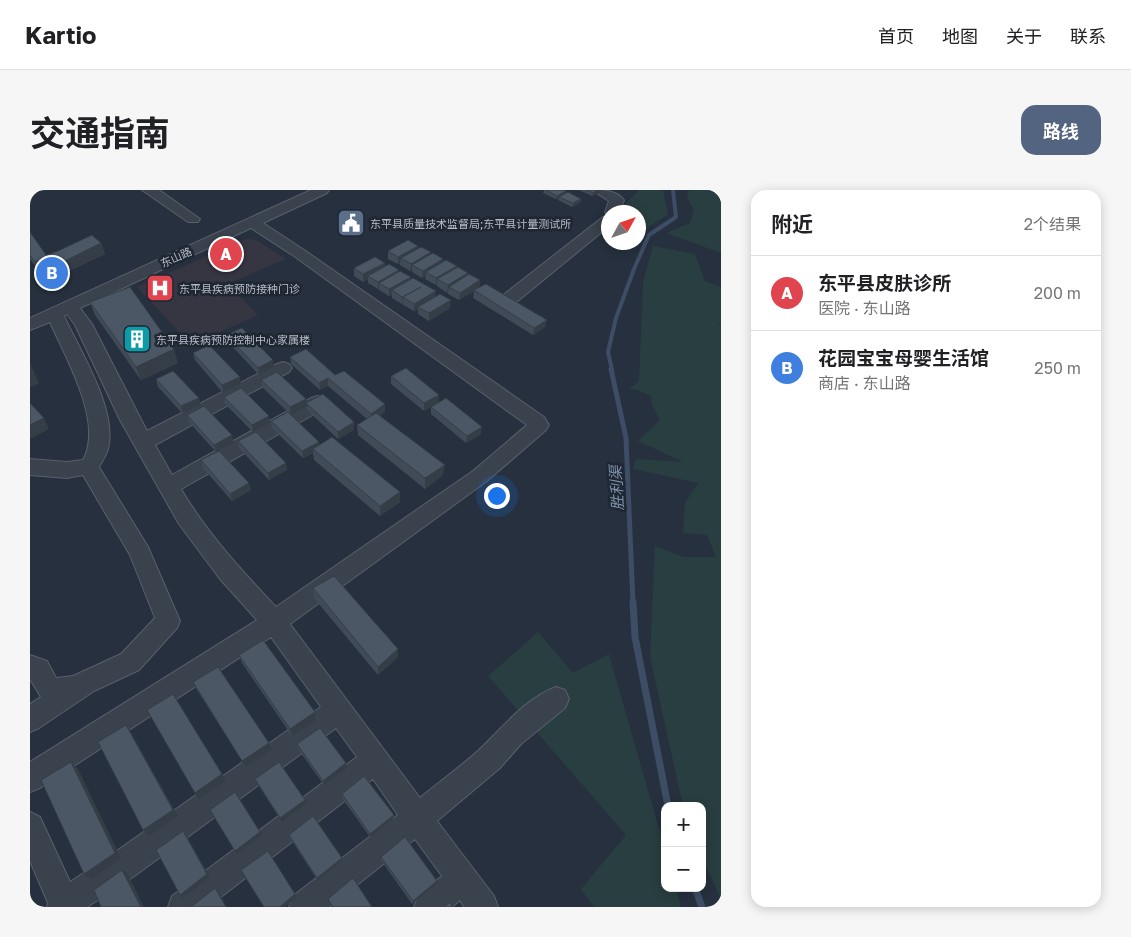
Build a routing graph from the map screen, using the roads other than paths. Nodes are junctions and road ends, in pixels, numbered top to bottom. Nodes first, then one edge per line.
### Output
1 (149, 190) edge
2 (322, 190) edge
3 (599, 190) edge
4 (615, 205) edge
5 (193, 218) dead end
6 (251, 222) junction
7 (601, 226) edge
8 (508, 300) edge
9 (62, 310) junction
10 (30, 325) edge
11 (284, 368) dead end
12 (318, 403) edge
13 (143, 442) junction
14 (30, 467) edge
15 (89, 467) junction
16 (168, 487) junction
17 (274, 622) junction
18 (30, 666) edge
19 (77, 688) junction
20 (556, 699) dead end
21 (338, 710) junction
22 (30, 720) edge
23 (374, 760) junction
24 (30, 778) edge
25 (418, 818) junction
26 (30, 827) edge
27 (462, 878) junction
28 (63, 905) edge
29 (183, 907) edge
30 (304, 907) edge
31 (429, 907) edge
32 (483, 907) edge

1 - 5 street
2 - 6 street, 东山路
3 - 4 street
6 - 9 street, 东山路
6 - 17 street
7 - 8 street
9 - 10 street, 东山路
9 - 13 street
9 - 15 street
11 - 13 street
12 - 16 street
13 - 16 street
14 - 15 street
15 - 19 street
16 - 17 street
17 - 21 street
17 - 24 street
18 - 19 street
19 - 22 street
20 - 25 street
21 - 23 street
21 - 28 street
23 - 25 street
23 - 29 street
25 - 27 street
25 - 30 street
26 - 28 street
27 - 31 street
27 - 32 street

